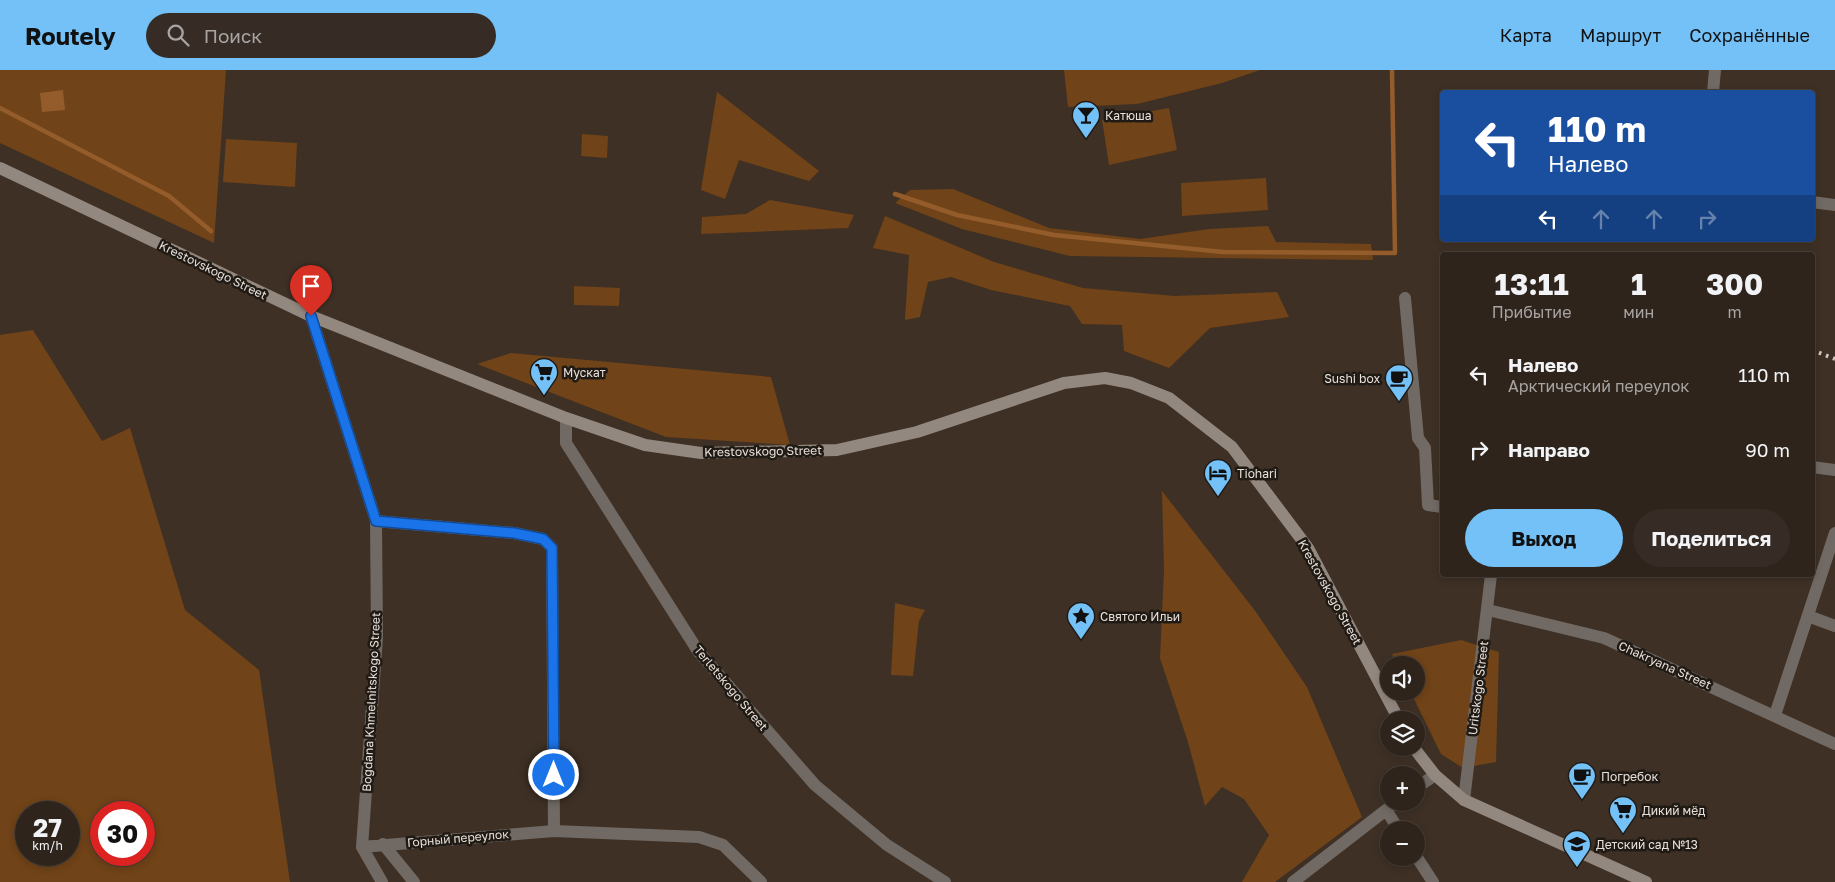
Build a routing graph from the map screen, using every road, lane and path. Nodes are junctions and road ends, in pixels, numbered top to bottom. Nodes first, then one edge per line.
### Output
1 (1715, 70) edge
2 (1713, 90) edge
3 (0, 168) edge
4 (1815, 202) edge
5 (1835, 205) edge
6 (1405, 298) dead end
7 (311, 316) junction
8 (566, 418) junction
9 (1815, 468) edge
10 (1835, 470) edge
11 (1440, 507) edge
12 (376, 521) junction
13 (1835, 532) edge
14 (1492, 577) edge
15 (1488, 610) junction
16 (1808, 616) junction
17 (1835, 626) edge
18 (1394, 711) edge
19 (1775, 715) junction
20 (1835, 744) edge
21 (1420, 756) edge
22 (1435, 775) junction
23 (1425, 782) edge
24 (1464, 800) junction
25 (1385, 811) edge
26 (554, 831) junction
27 (383, 844) junction
28 (362, 847) junction
29 (1423, 866) edge
30 (382, 882) edge
31 (414, 882) edge
32 (761, 882) edge
33 (945, 882) edge
34 (1293, 882) edge
35 (1433, 882) edge
36 (1646, 882) edge

1 - 2 street
3 - 7 main road, Krestovskogo Street
4 - 5 street
6 - 11 street
7 - 8 main road, Krestovskogo Street
7 - 12 street, Bogdana Khmelnitskogo Street
8 - 18 main road, Krestovskogo Street
8 - 33 street, Terletskogo Street
9 - 10 street
12 - 26 street
12 - 28 street, Bogdana Khmelnitskogo Street
13 - 16 street
14 - 15 street, Uritskogo Street
15 - 19 street, Chakryana Street
15 - 24 street, Uritskogo Street
16 - 17 street
16 - 19 street
19 - 20 street, Chakryana Street
21 - 22 main road
22 - 23 street
22 - 24 main road
24 - 36 main road
25 - 34 street
26 - 27 street, Горный переулок
26 - 32 street, Горный переулок
27 - 28 street, Горный переулок
27 - 31 street
28 - 30 street
29 - 35 street

